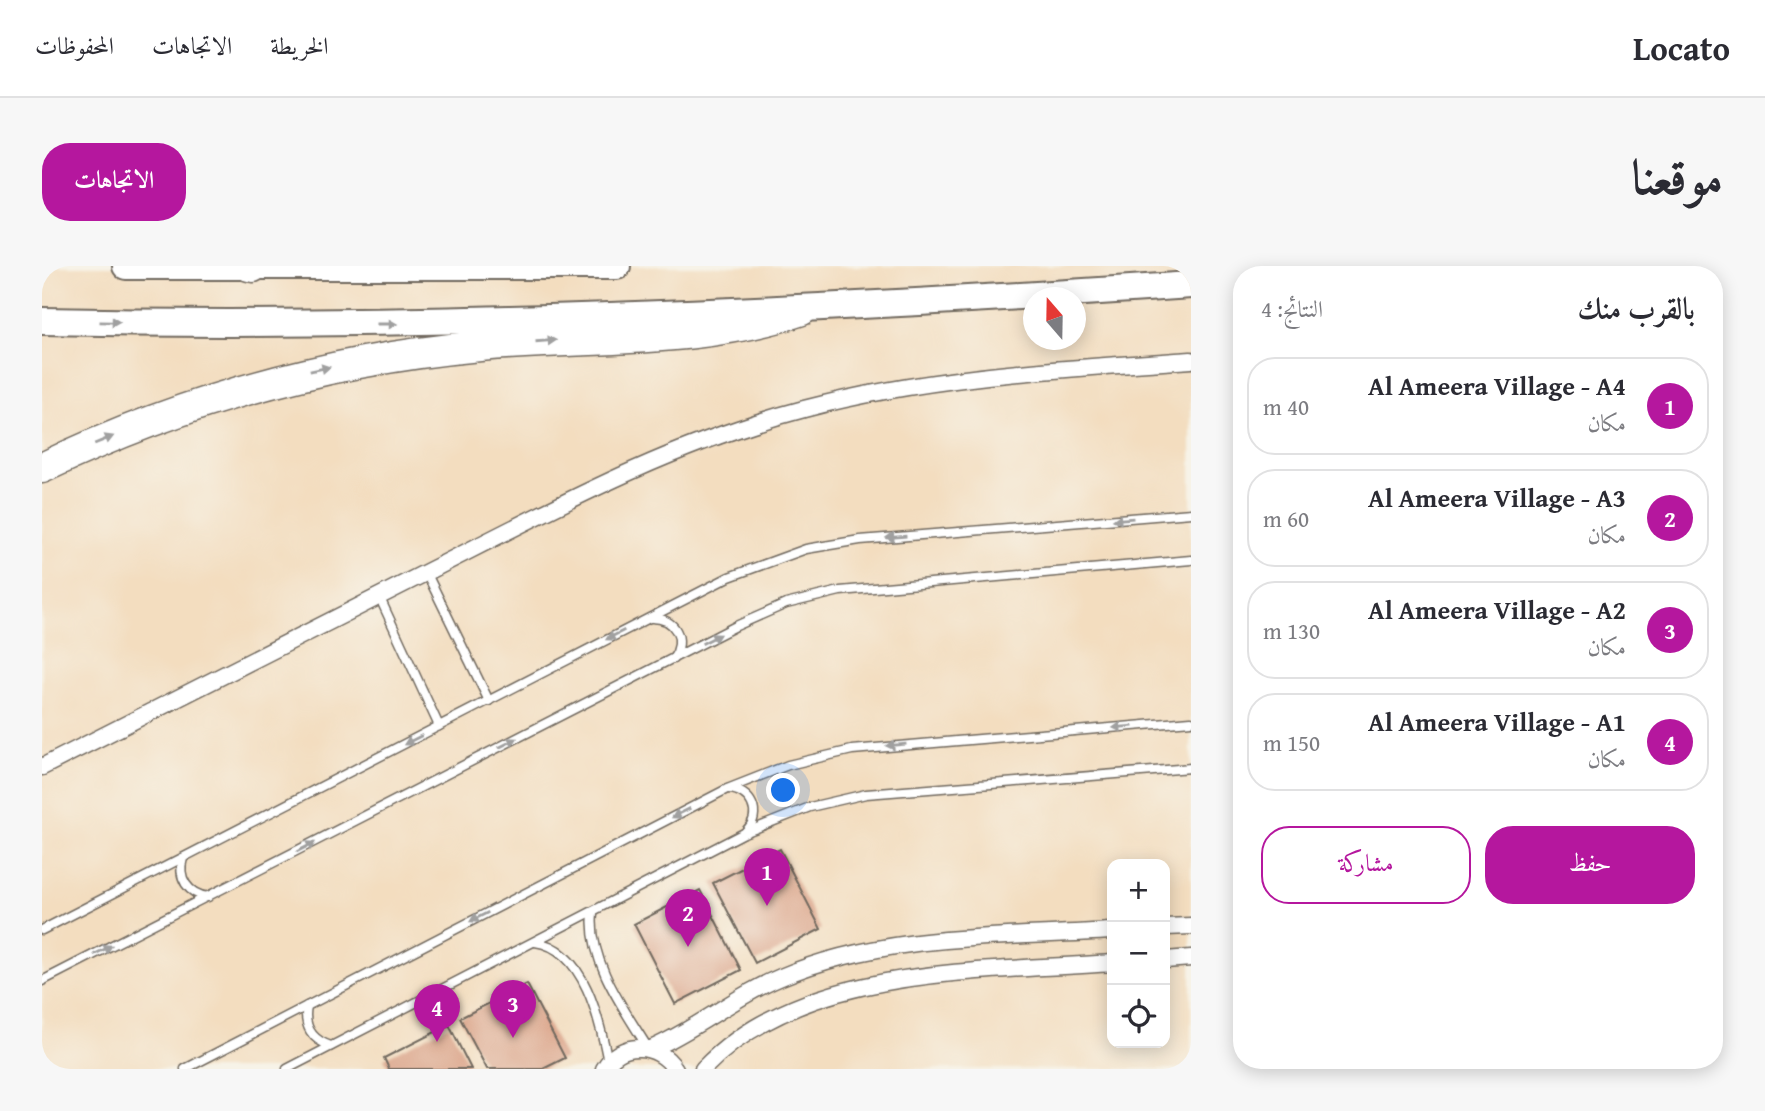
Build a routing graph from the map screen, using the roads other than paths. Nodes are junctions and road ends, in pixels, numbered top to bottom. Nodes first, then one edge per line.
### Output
1 (126, 266) edge
2 (617, 266) edge
3 (251, 267) edge
4 (1191, 285) edge
5 (802, 310) junction
6 (42, 321) edge
7 (1191, 360) edge
8 (42, 468) edge
9 (1191, 513) edge
10 (1191, 560) edge
11 (426, 572) junction
12 (379, 596) junction
13 (647, 619) junction
14 (673, 659) junction
15 (489, 701) junction
16 (1191, 721) edge
17 (439, 726) junction
18 (42, 767) edge
19 (1191, 768) edge
20 (727, 789) junction
21 (744, 833) junction
22 (183, 858) junction
23 (208, 897) junction
24 (593, 913) junction
25 (1191, 926) edge
26 (1170, 927) edge
27 (42, 930) edge
28 (1107, 930) edge
29 (535, 942) junction
30 (1191, 958) edge
31 (1170, 960) edge
32 (1107, 963) edge
33 (42, 981) edge
34 (307, 1006) junction
35 (331, 1046) junction
36 (649, 1049) junction
37 (604, 1067) edge
38 (185, 1069) edge
39 (287, 1069) edge
40 (675, 1069) edge
41 (703, 1069) edge

1 - 3 main road
2 - 3 main road
4 - 5 main road
6 -> 5 main road
8 -> 5 highway
7 - 11 street
9 -> 13 lane
14 -> 10 lane
11 - 12 street
11 - 15 lane
12 - 17 lane
12 - 18 street
13 - 14 lane
13 -> 15 lane
23 -> 14 lane
15 - 17 lane
16 -> 20 lane
17 -> 22 lane
19 - 21 lane
20 - 21 lane
20 -> 34 lane
21 - 24 lane
22 - 23 lane
22 - 27 lane
33 -> 23 lane
24 - 29 lane
24 - 36 lane
25 - 26 street
28 - 36 street
29 - 35 lane
29 - 37 lane
30 - 31 street
32 - 41 street
34 - 35 lane
34 - 38 lane
35 - 39 lane
36 - 37 street
36 - 40 street

